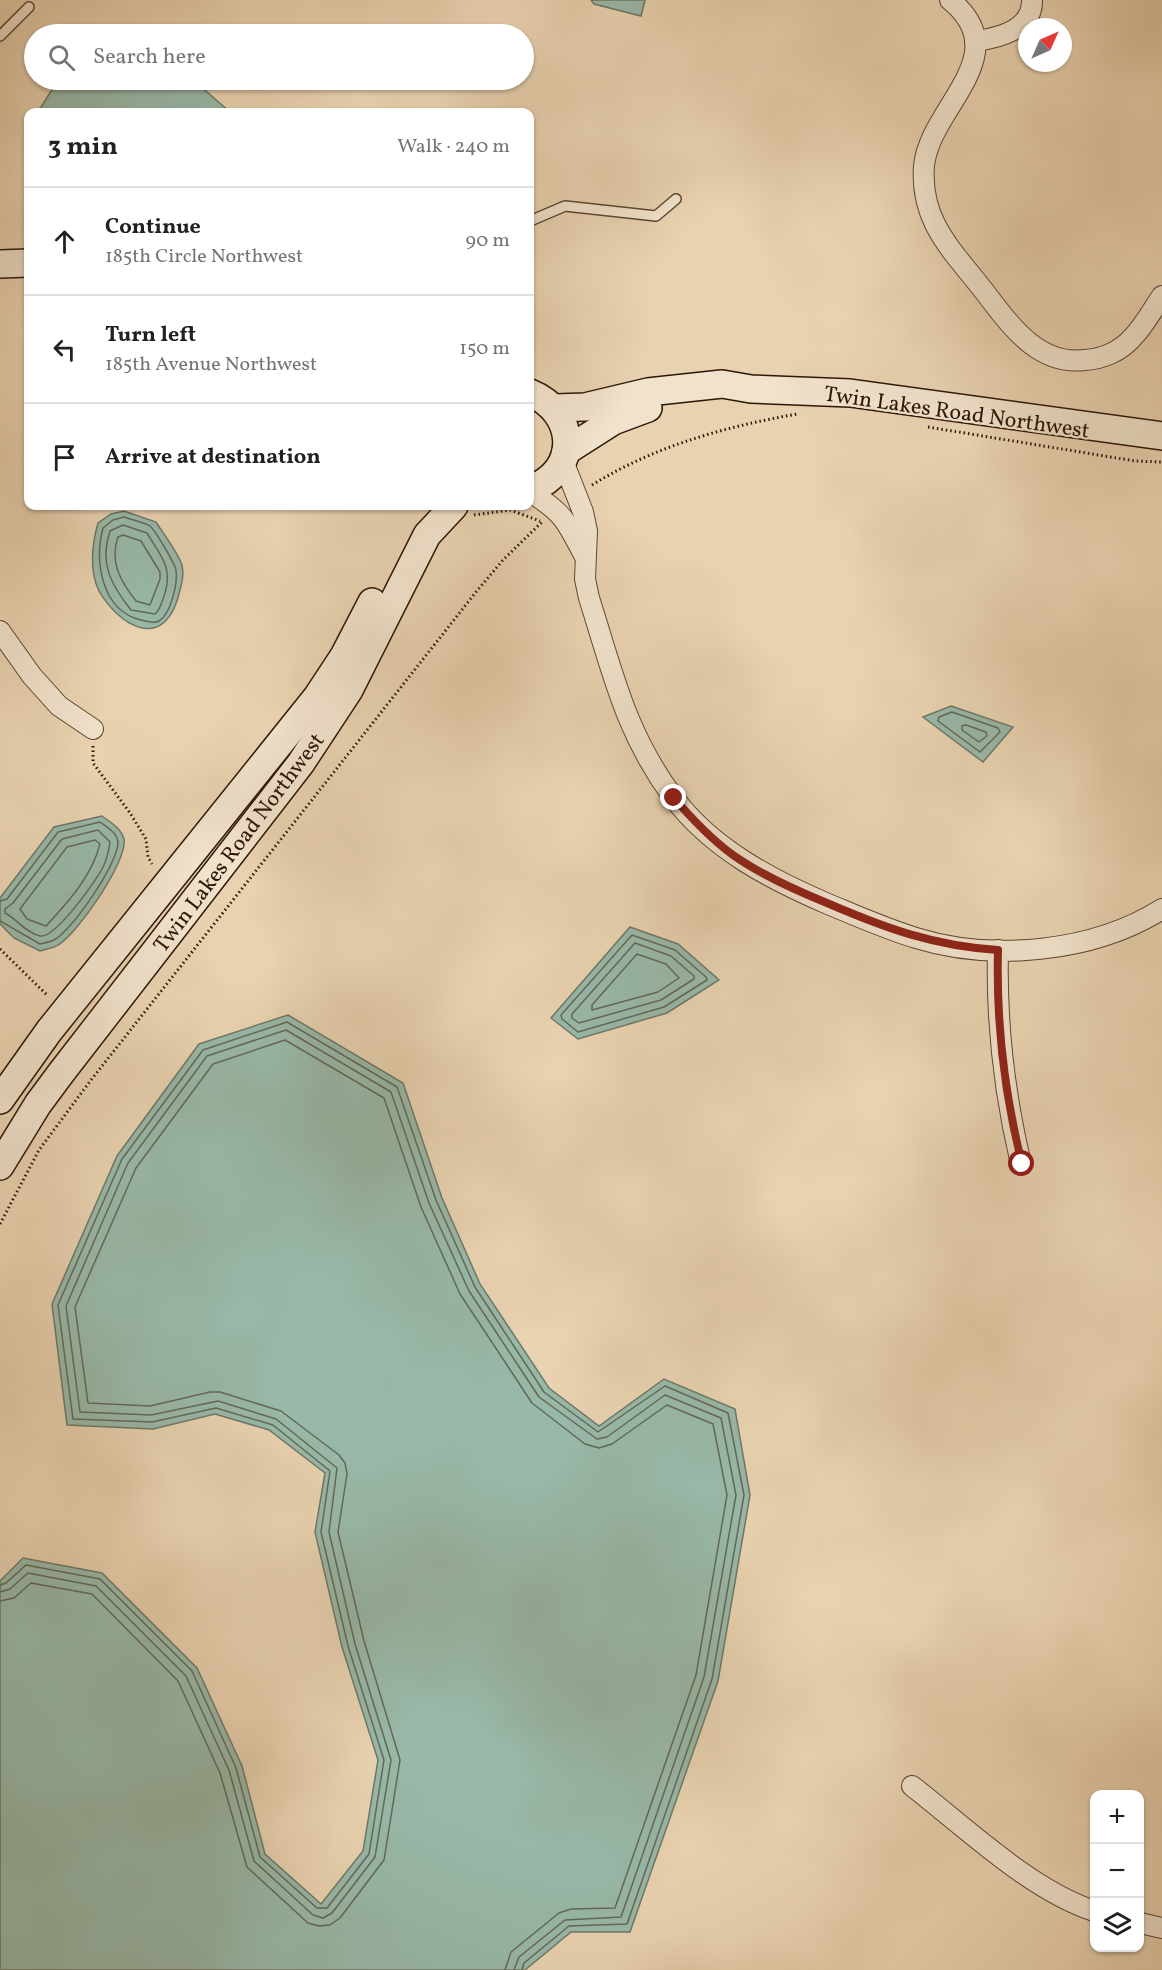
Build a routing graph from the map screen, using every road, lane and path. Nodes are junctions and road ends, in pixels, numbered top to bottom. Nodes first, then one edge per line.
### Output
1 (1032, 0) edge
2 (960, 4) edge
3 (29, 7) dead end
4 (0, 36) edge
5 (975, 41) junction
6 (676, 199) dead end
7 (534, 219) edge
8 (24, 263) edge
9 (0, 264) edge
10 (1162, 296) edge
11 (751, 389) junction
12 (534, 395) edge
13 (555, 408) junction
14 (806, 412) dead end
15 (917, 425) dead end
16 (1162, 436) edge
17 (564, 456) junction
18 (1162, 462) edge
19 (534, 488) edge
20 (586, 488) dead end
21 (534, 495) edge
22 (427, 510) edge
23 (462, 510) edge
24 (549, 516) junction
25 (585, 558) junction
26 (0, 632) edge
27 (93, 729) joint
28 (152, 864) dead end
29 (1162, 909) edge
30 (0, 949) edge
31 (998, 950) junction
32 (47, 995) dead end
33 (0, 1100) edge
34 (1022, 1164) dead end
35 (0, 1166) edge
36 (0, 1224) edge
37 (912, 1786) dead end
38 (1090, 1909) edge
39 (1144, 1924) edge
40 (1162, 1928) edge

1 - 5 street
2 - 5 street
3 - 4 lane
5 - 10 street
6 - 7 lane
8 - 9 main road
11 - 13 main road, Twin Lakes Road Northwest
11 - 16 main road, Twin Lakes Road Northwest
11 - 17 main road, Twin Lakes Road Northwest
12 - 13 main road
13 - 17 main road
14 - 20 path
15 - 18 path
17 - 19 main road, Twin Lakes Road Northwest
17 - 25 street
21 - 24 street
22 - 33 main road, Twin Lakes Road Northwest
23 - 24 path
23 - 35 main road, Twin Lakes Road Northwest
24 - 25 street
24 - 36 path
25 - 31 street
26 - 27 street
27 - 28 path
29 - 31 street
30 - 32 path
31 - 34 street
37 - 38 street
39 - 40 street

